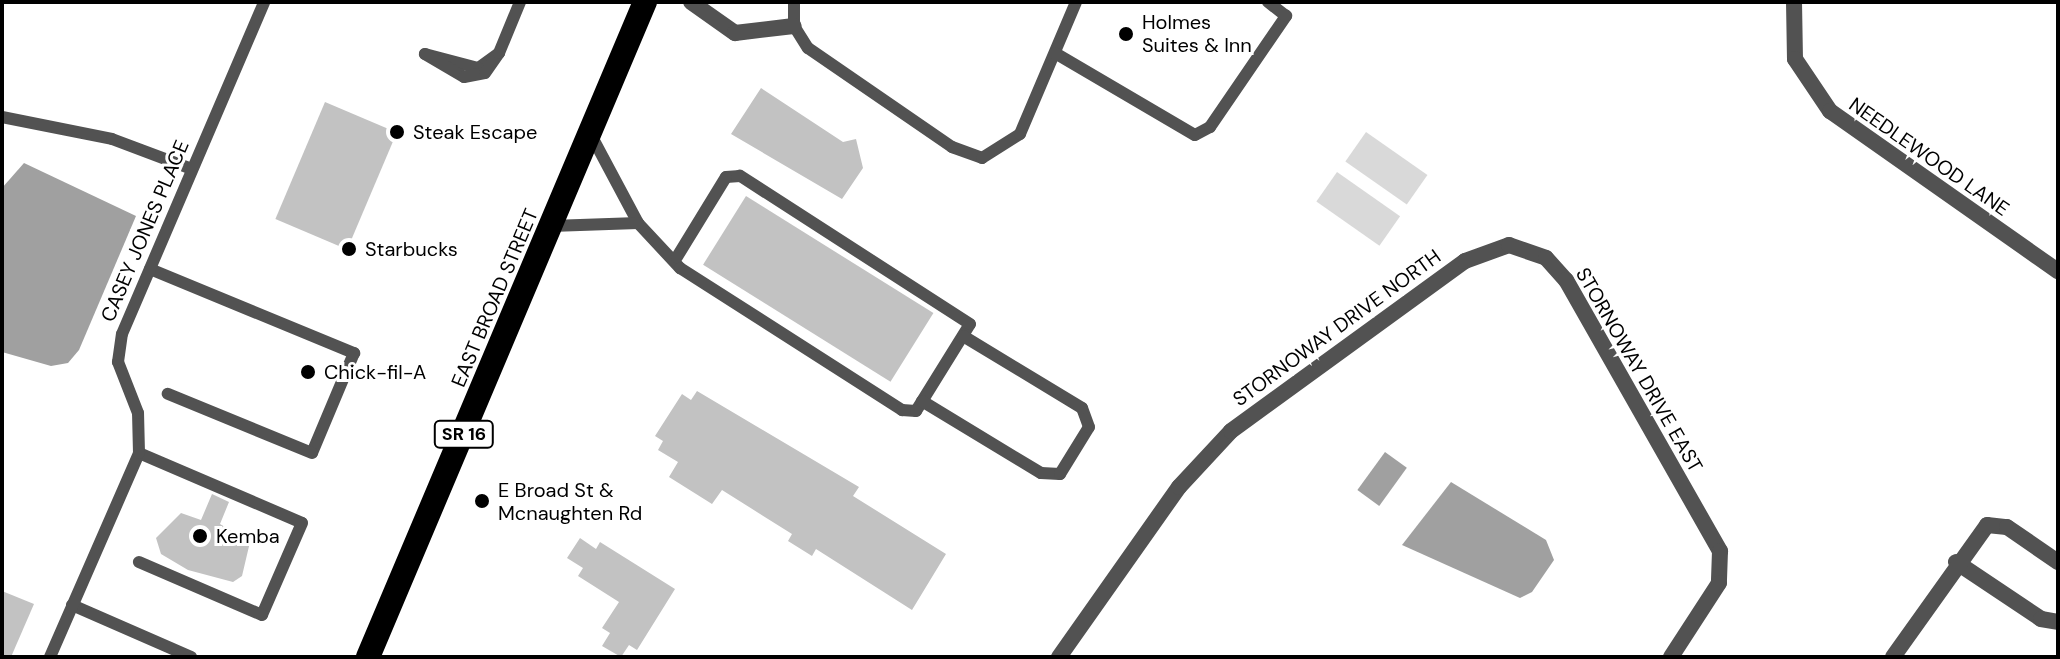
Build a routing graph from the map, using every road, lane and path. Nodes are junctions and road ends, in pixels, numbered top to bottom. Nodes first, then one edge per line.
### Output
1 (264, 2) edge
2 (520, 2) edge
3 (645, 2) edge
4 (691, 2) edge
5 (794, 2) edge
6 (1076, 2) edge
7 (1268, 2) edge
8 (1794, 2) edge
9 (794, 26) junction
10 (1055, 53) junction
11 (425, 54) dead end
12 (2, 117) edge
13 (590, 133) junction
14 (192, 169) junction
15 (638, 223) junction
16 (551, 226) junction
17 (677, 257) junction
18 (1465, 261) joint
19 (150, 269) junction
20 (2058, 271) edge
21 (963, 336) junction
22 (168, 394) dead end
23 (922, 401) junction
24 (139, 453) junction
25 (139, 562) dead end
26 (1956, 562) junction
27 (2058, 562) edge
28 (72, 605) junction
29 (2058, 622) edge
30 (50, 657) edge
31 (191, 657) edge
32 (368, 657) edge
33 (1059, 657) edge
34 (1671, 657) edge
35 (1893, 657) edge

1 - 14 lane, CASEY JONES PLACE
2 - 11 lane
3 - 13 highway, EAST BROAD STREET / SR 16
4 - 9 street
5 - 9 lane
6 - 10 lane
7 - 10 lane
8 - 20 street, NEEDLEWOOD LANE
9 - 10 lane
12 - 14 lane
13 - 15 lane
13 - 16 highway, EAST BROAD STREET / SR 16
14 - 19 lane, CASEY JONES PLACE
15 - 16 lane
15 - 17 lane
16 - 32 highway, EAST BROAD STREET / SR 16
17 - 21 lane
17 - 23 lane
18 - 33 street, STORNOWAY DRIVE NORTH
18 - 34 street, STORNOWAY DRIVE EAST
19 - 22 lane
19 - 24 lane, CASEY JONES PLACE
21 - 23 lane
21 - 23 lane
24 - 25 lane
24 - 28 lane, CASEY JONES PLACE
26 - 27 street
26 - 29 street
26 - 35 street
28 - 30 lane, CASEY JONES PLACE
28 - 31 lane

